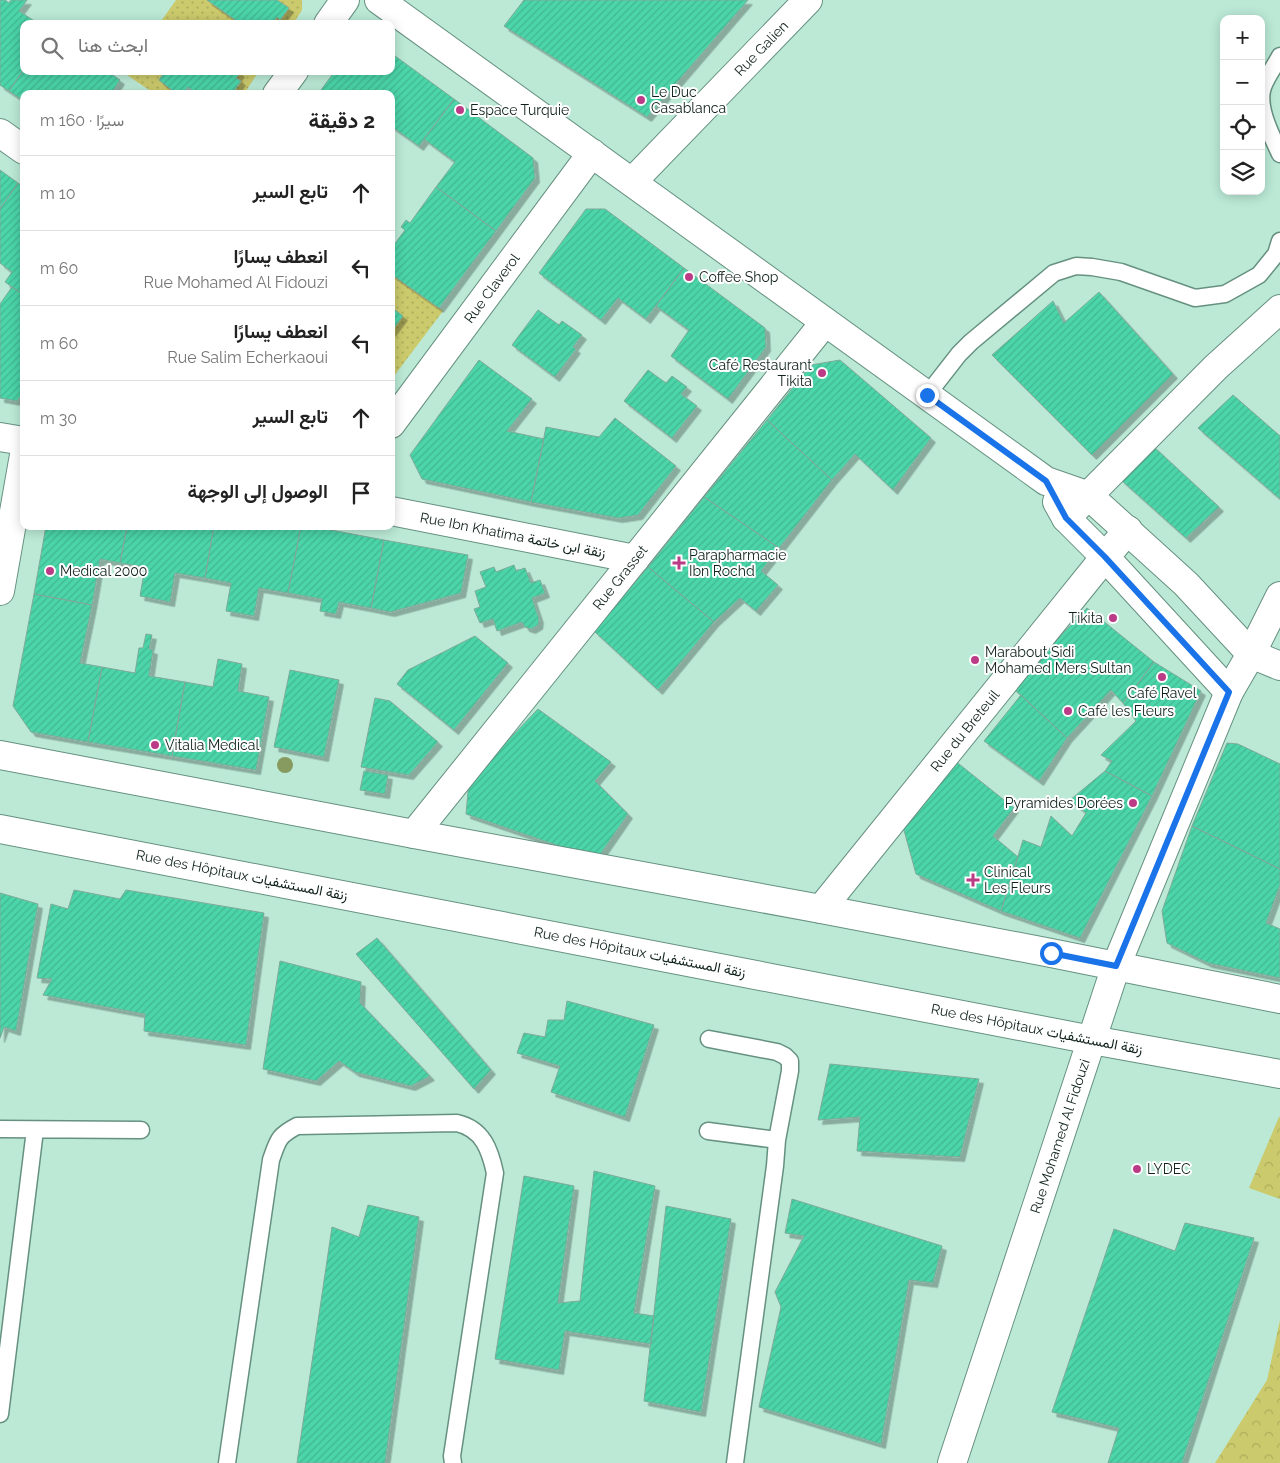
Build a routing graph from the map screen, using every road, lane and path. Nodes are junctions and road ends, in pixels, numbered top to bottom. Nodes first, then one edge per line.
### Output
1 (345, 0) edge
2 (379, 0) edge
3 (808, 0) edge
4 (331, 20) edge
5 (1280, 56) edge
6 (291, 75) edge
7 (280, 90) edge
8 (0, 133) edge
9 (20, 147) edge
10 (592, 153) junction
11 (1280, 154) edge
12 (632, 182) junction
13 (1280, 241) edge
14 (1280, 309) edge
15 (825, 322) junction
16 (927, 395) junction
17 (395, 419) edge
18 (0, 437) edge
19 (20, 440) edge
20 (20, 478) edge
21 (1046, 481) junction
22 (1089, 496) junction
23 (395, 512) edge
24 (1066, 518) junction
25 (1128, 530) junction
26 (1105, 557) junction
27 (635, 559) junction
28 (0, 592) edge
29 (1280, 596) edge
30 (1251, 654) junction
31 (1280, 666) edge
32 (1229, 692) junction
33 (0, 755) edge
34 (0, 828) edge
35 (414, 834) junction
36 (821, 909) junction
37 (1116, 966) junction
38 (1280, 999) edge
39 (709, 1039) dead end
40 (1092, 1040) junction
41 (1280, 1074) edge
42 (0, 1129) edge
43 (35, 1130) junction
44 (141, 1130) dead end
45 (708, 1131) dead end
46 (777, 1140) junction
47 (0, 1414) edge
48 (227, 1463) edge
49 (453, 1463) edge
50 (735, 1463) edge
51 (952, 1463) edge

1 - 4 street
2 - 10 street
3 - 12 street, Rue Galien
5 - 11 lane
6 - 7 street
8 - 9 street
10 - 12 street
10 - 17 street, Rue Claverol
12 - 15 street
13 - 16 lane
14 - 22 street
15 - 16 street
15 - 27 street, Rue Grasset
16 - 21 street
18 - 19 street
20 - 28 street
21 - 22 street
21 - 24 street
22 - 24 street
22 - 25 street
23 - 27 street, Rue Ibn Khatima زنقة ابن خاتمة
24 - 26 street
25 - 26 street, Rue du Breteuil
25 - 30 street
26 - 32 street
26 - 36 street, Rue du Breteuil
27 - 35 street, Rue Grasset
29 - 30 street, Rue Mohamed Al Fidouzi
30 - 31 street
30 - 32 street, Rue Mohamed Al Fidouzi
32 - 37 street, Rue Mohamed Al Fidouzi
33 - 35 street
34 - 40 street, Rue des Hôpitaux زنقة المستشفيات
35 - 36 street
36 - 37 street
37 - 38 street
37 - 40 street, Rue Mohamed Al Fidouzi
39 - 46 lane
40 - 41 street, Rue des Hôpitaux زنقة المستشفيات
40 - 51 street, Rue Mohamed Al Fidouzi
42 - 43 lane
43 - 44 lane
43 - 47 lane
45 - 46 lane
46 - 50 lane
48 - 49 lane

